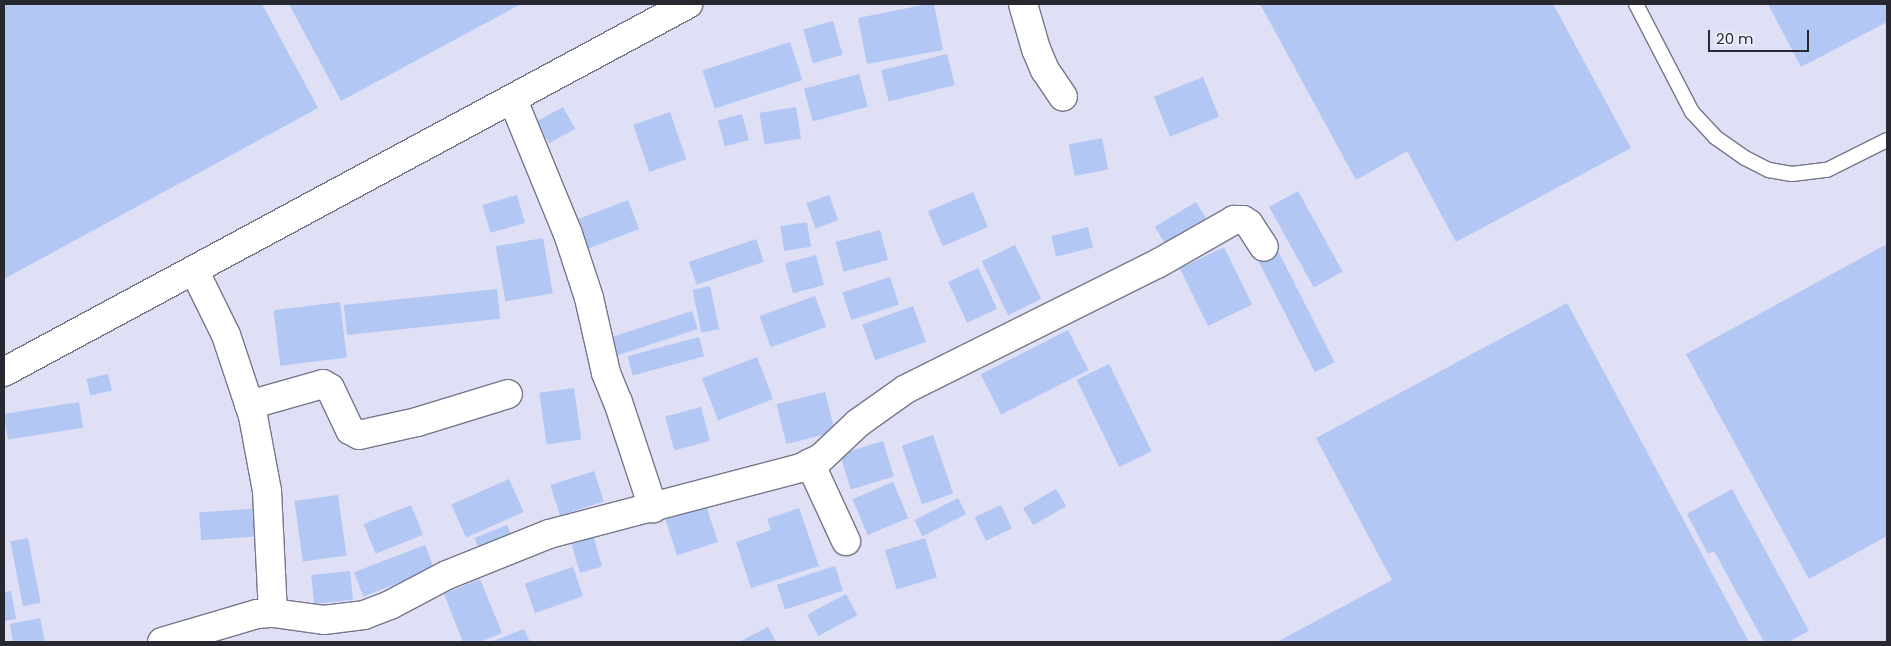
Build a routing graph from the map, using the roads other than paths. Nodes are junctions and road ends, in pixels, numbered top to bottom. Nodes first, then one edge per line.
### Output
1 (688, 4) edge
2 (1023, 4) edge
3 (1636, 4) edge
4 (1063, 98) dead end
5 (513, 100) junction
6 (1887, 140) edge
7 (1264, 247) dead end
8 (194, 270) junction
9 (4, 372) edge
10 (508, 394) dead end
11 (249, 405) junction
12 (810, 463) junction
13 (653, 508) junction
14 (846, 541) dead end
15 (273, 613) junction
16 (162, 642) edge

1 - 5 street
2 - 4 street
3 - 6 lane
5 - 8 street
5 - 13 street
7 - 12 street
8 - 9 street
8 - 11 street
10 - 11 street
11 - 15 street
12 - 13 street
12 - 14 street
13 - 15 street
15 - 16 street

